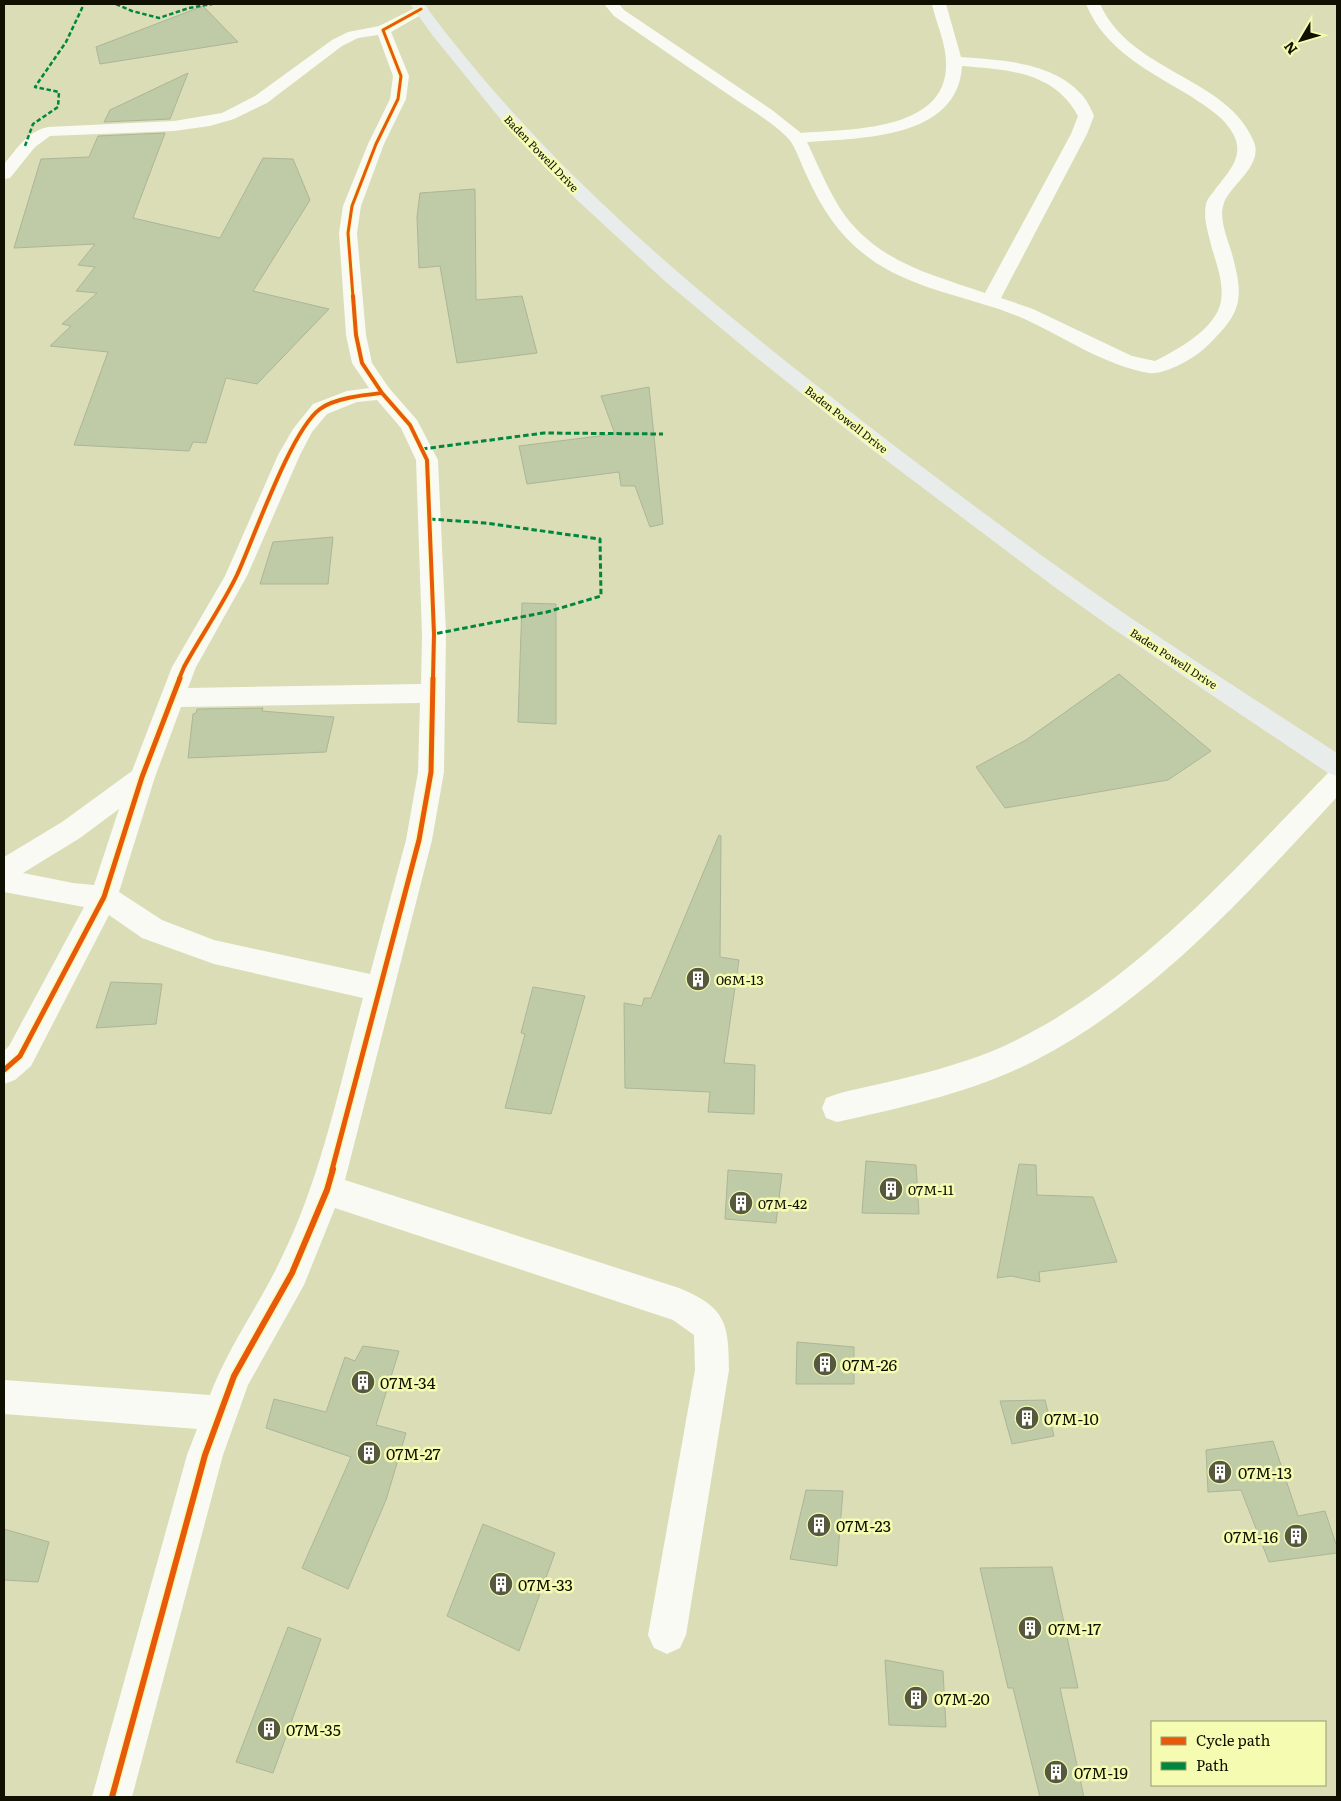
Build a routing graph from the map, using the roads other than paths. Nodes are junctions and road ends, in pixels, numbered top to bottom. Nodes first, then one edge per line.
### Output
1 (611, 4) edge
2 (938, 4) edge
3 (1093, 4) edge
4 (419, 6) edge
5 (383, 30) junction
6 (954, 61) junction
7 (766, 112) junction
8 (855, 133) junction
9 (798, 138) junction
10 (4, 174) edge
11 (990, 300) junction
12 (382, 393) junction
13 (433, 693) junction
14 (171, 698) junction
15 (1337, 766) edge
16 (142, 777) junction
17 (1337, 780) edge
18 (4, 871) edge
19 (4, 881) edge
20 (104, 897) junction
21 (379, 989) junction
22 (4, 1070) edge
23 (837, 1108) dead end
24 (327, 1190) junction
25 (4, 1397) edge
26 (221, 1413) junction
27 (667, 1635) dead end
28 (112, 1797) edge

1 - 7 street
2 - 6 street
3 - 11 street
4 - 5 street
4 - 15 main road, Baden Powell Drive
5 - 10 street
5 - 12 street
6 - 8 street
6 - 11 street
7 - 8 street
7 - 9 street
8 - 9 street
9 - 11 street
12 - 13 street
12 - 14 street
13 - 14 street
13 - 21 street
14 - 16 street
16 - 18 street
16 - 20 street
17 - 23 street
19 - 20 street
20 - 21 street
20 - 22 street
21 - 24 street
24 - 26 street
24 - 27 street
25 - 26 street
26 - 28 street

